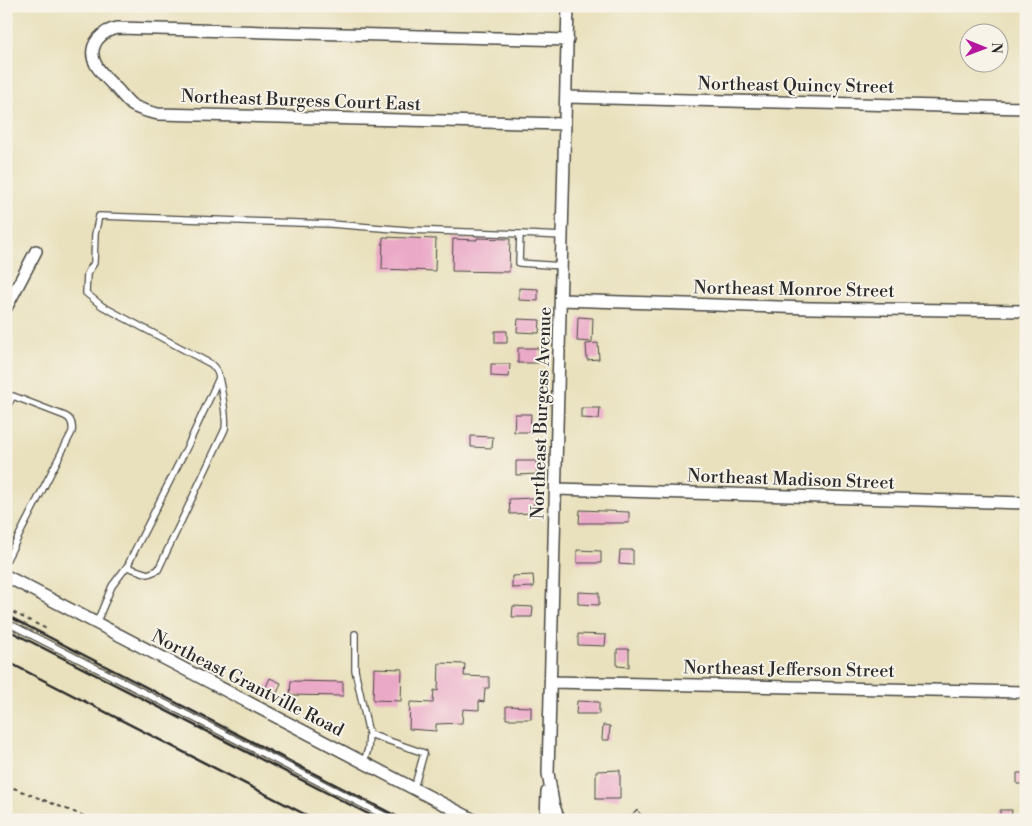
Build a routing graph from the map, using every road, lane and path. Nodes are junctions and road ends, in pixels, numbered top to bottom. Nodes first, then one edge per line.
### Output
1 (568, 6) edge
2 (568, 40) junction
3 (566, 97) junction
4 (1026, 108) edge
5 (565, 124) junction
6 (520, 234) junction
7 (563, 236) junction
8 (36, 251) dead end
9 (562, 266) junction
10 (561, 300) junction
11 (6, 308) edge
12 (1026, 311) edge
13 (219, 378) junction
14 (6, 408) edge
15 (556, 489) junction
16 (1026, 503) edge
17 (6, 561) edge
18 (128, 565) junction
19 (6, 576) edge
20 (6, 609) edge
21 (6, 622) edge
22 (96, 624) junction
23 (47, 629) dead end
24 (355, 634) dead end
25 (551, 682) junction
26 (1026, 692) edge
27 (369, 734) junction
28 (364, 762) junction
29 (548, 773) junction
30 (6, 785) edge
31 (414, 788) junction
32 (94, 820) edge
33 (393, 820) edge
34 (474, 820) edge
35 (546, 820) edge
36 (559, 820) edge

1 - 2 street, Northeast Burgess Avenue
2 - 3 street, Northeast Burgess Avenue
2 - 5 street, Northeast Burgess Court East
3 - 4 street, Northeast Quincy Street
3 - 5 street, Northeast Burgess Avenue
5 - 7 street, Northeast Burgess Avenue
6 - 7 lane
6 - 9 lane
6 - 13 lane
7 - 9 street, Northeast Burgess Avenue
8 - 11 street
9 - 10 street, Northeast Burgess Avenue
10 - 12 street, Northeast Monroe Street
10 - 15 street, Northeast Burgess Avenue
13 - 18 lane
13 - 18 lane
14 - 17 lane
15 - 16 street, Northeast Madison Street
15 - 25 street, Northeast Burgess Avenue
18 - 22 lane
19 - 22 street, Northeast Grantville Road
20 - 23 path
21 - 33 lane
22 - 28 street, Northeast Grantville Road
24 - 27 lane
25 - 26 street, Northeast Jefferson Street
25 - 29 street, Northeast Burgess Avenue
27 - 28 lane
27 - 31 lane
28 - 31 street, Northeast Grantville Road
29 - 35 street
29 - 36 street, Northeast Burgess Avenue
30 - 32 path
31 - 34 street, Northeast Grantville Road

